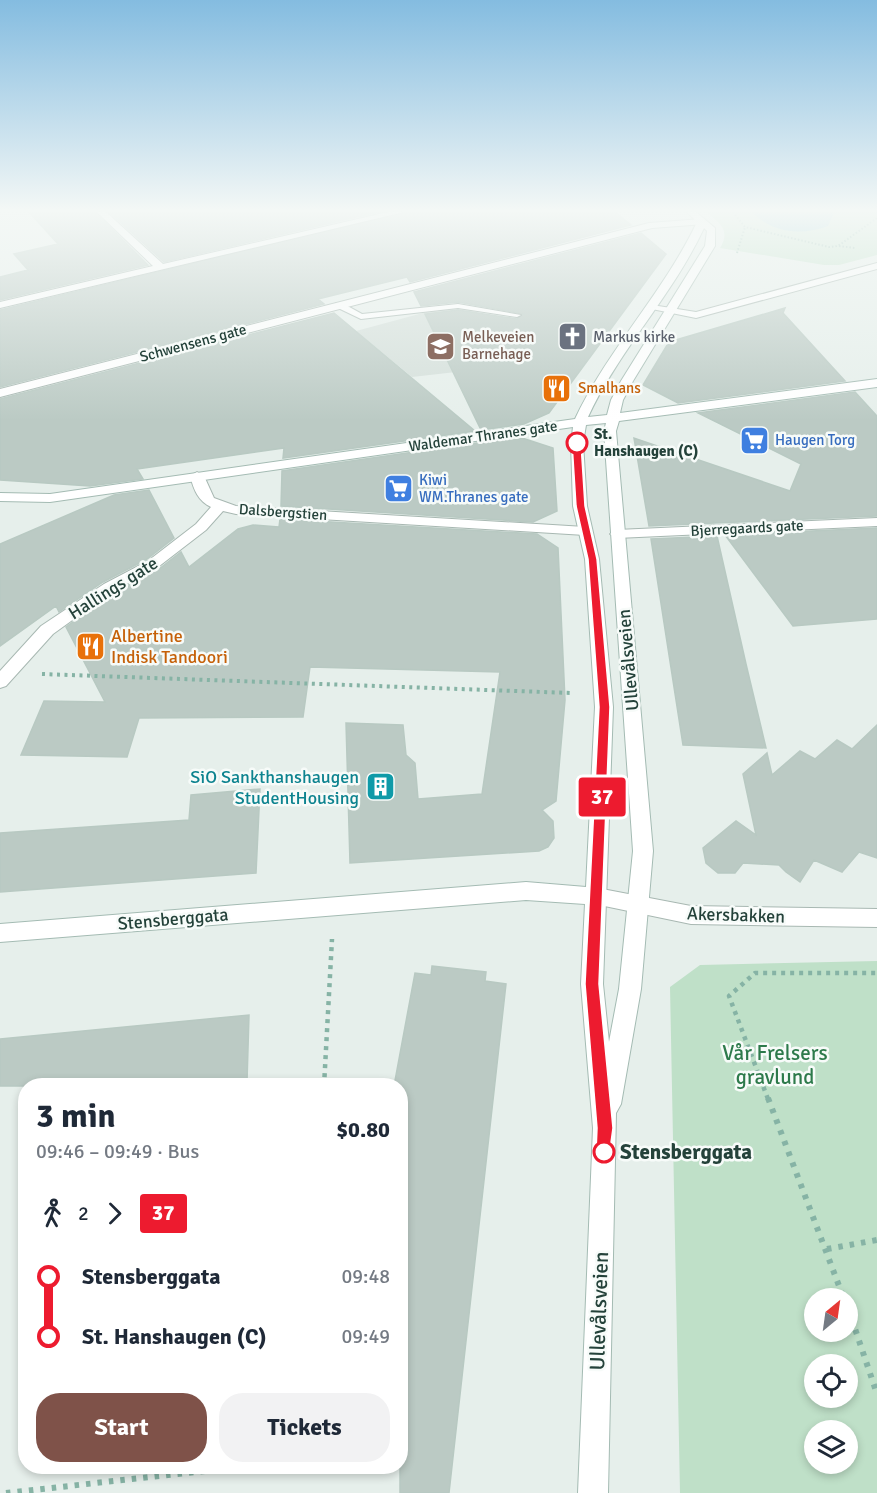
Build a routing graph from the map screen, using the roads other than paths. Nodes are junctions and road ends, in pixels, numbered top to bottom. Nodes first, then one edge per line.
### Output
1 (102, 282) edge
2 (430, 282) edge
3 (669, 282) edge
4 (688, 282) edge
5 (822, 282) edge
6 (0, 305) edge
7 (339, 305) junction
8 (652, 308) junction
9 (670, 312) junction
10 (517, 315) dead end
11 (877, 383) edge
12 (0, 393) edge
13 (611, 418) junction
14 (580, 422) junction
15 (196, 476) junction
16 (0, 497) edge
17 (220, 506) junction
18 (877, 522) edge
19 (585, 531) junction
20 (617, 534) junction
21 (3, 677) edge
22 (597, 897) junction
23 (639, 905) junction
24 (877, 918) edge
25 (0, 933) edge
26 (605, 1128) junction
27 (593, 1493) edge

1 - 6 street
2 - 7 street, Schwensens gate
3 - 8 street, Ullevålsveien
4 - 9 street, Ullevålsveien
5 - 9 street
7 - 10 lane
7 - 12 street, Schwensens gate
8 - 9 street
8 - 14 street, Ullevålsveien
9 - 13 street, Ullevålsveien
11 - 13 street, Waldemar Thranes gate
13 - 14 street, Waldemar Thranes gate
13 - 20 street, Ullevålsveien
14 - 15 street, Waldemar Thranes gate
14 - 19 street, Ullevålsveien
15 - 16 street
15 - 17 street, Dalsbergstien
17 - 19 street, Dalsbergstien
17 - 21 street, Hallings gate
18 - 20 street, Bjerregaards gate
19 - 22 street, Ullevålsveien
20 - 23 street, Ullevålsveien
22 - 23 street, Akersbakken
22 - 25 street, Stensberggata
22 - 26 street, Ullevålsveien
23 - 24 street, Akersbakken
23 - 26 street, Ullevålsveien
26 - 27 street, Ullevålsveien

